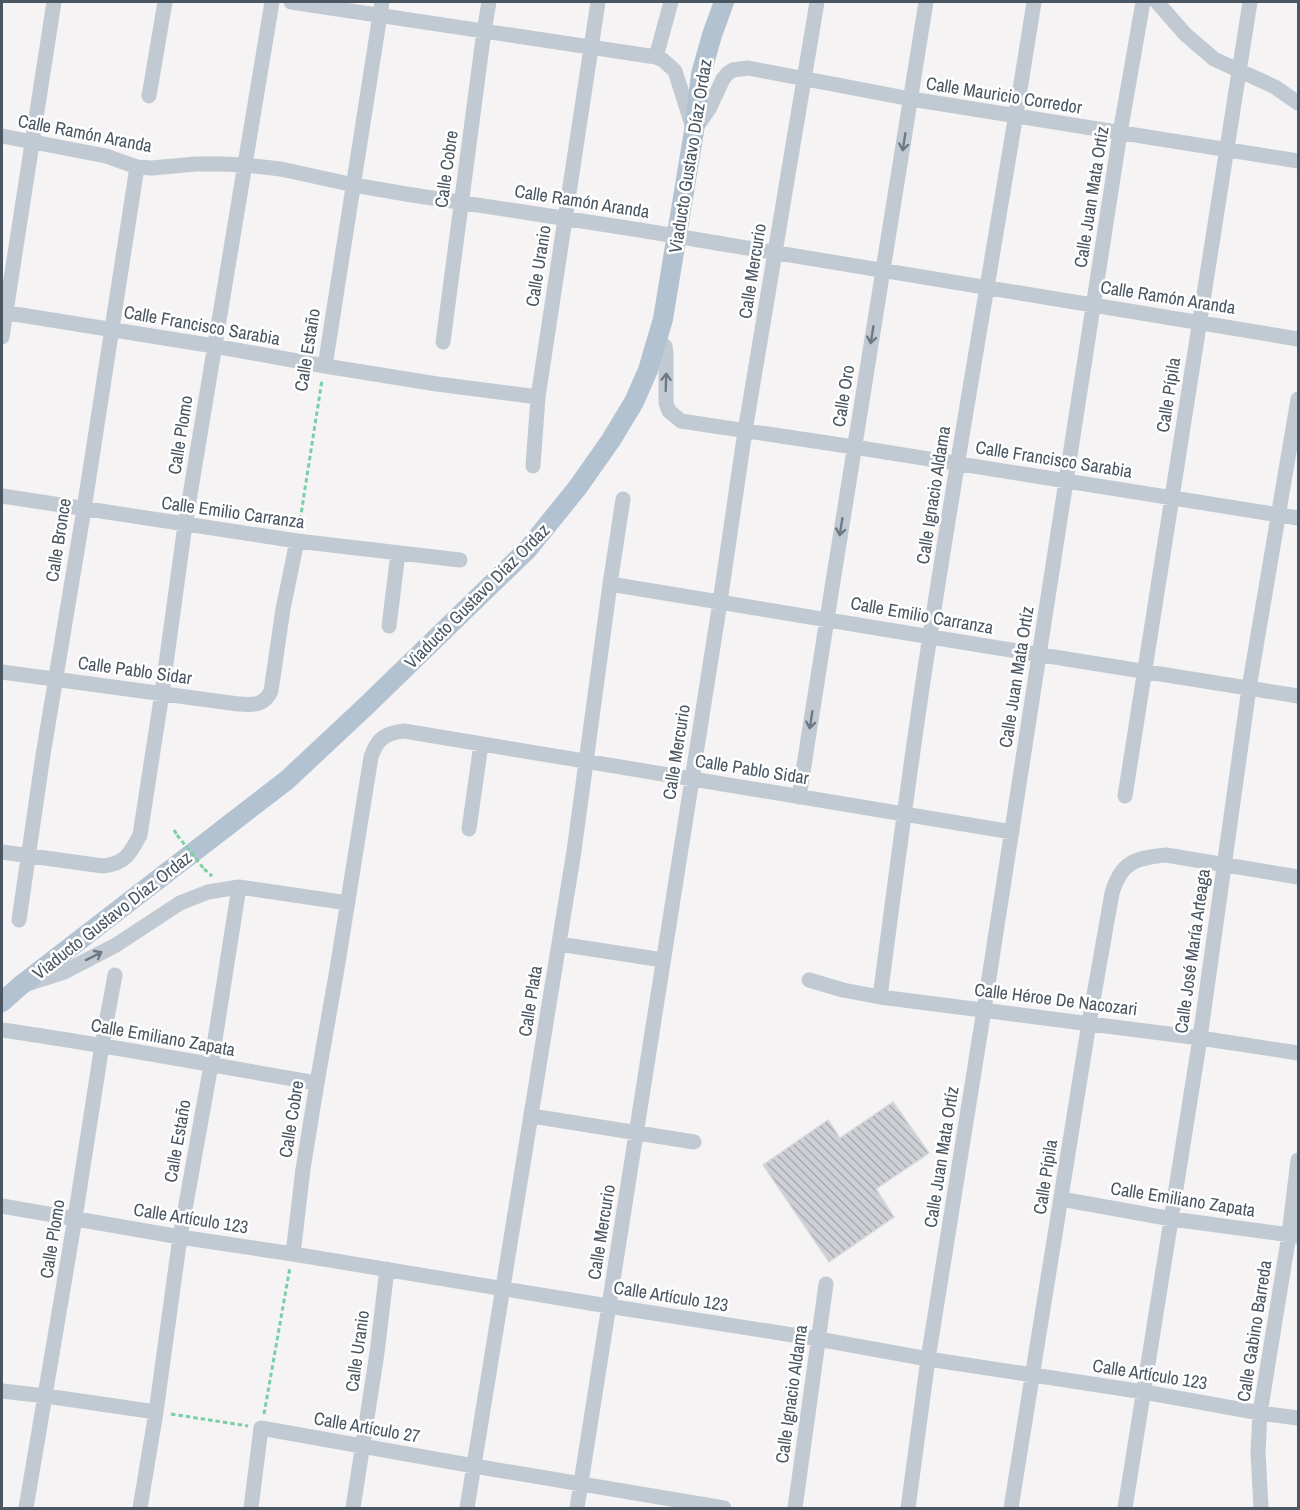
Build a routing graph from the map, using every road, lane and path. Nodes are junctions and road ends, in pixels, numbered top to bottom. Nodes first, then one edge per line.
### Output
1 (54, 2) edge
2 (165, 2) edge
3 (272, 2) edge
4 (291, 2) edge
5 (489, 2) edge
6 (598, 2) edge
7 (671, 2) edge
8 (724, 2) edge
9 (817, 2) edge
10 (926, 2) edge
11 (1034, 2) edge
12 (1143, 2) edge
13 (1157, 2) edge
14 (1250, 2) edge
15 (381, 8) edge
16 (484, 31) junction
17 (591, 47) junction
18 (656, 57) junction
19 (1240, 71) junction
20 (804, 79) junction
21 (149, 96) dead end
22 (911, 99) junction
23 (1299, 103) edge
24 (1016, 116) junction
25 (694, 130) junction
26 (1120, 133) junction
27 (2, 136) edge
28 (31, 142) junction
29 (1226, 149) junction
30 (1299, 161) edge
31 (244, 165) junction
32 (137, 167) junction
33 (354, 184) junction
34 (461, 202) junction
35 (565, 219) junction
36 (774, 253) junction
37 (883, 269) junction
38 (986, 287) junction
39 (1095, 305) junction
40 (3, 312) edge
41 (1200, 322) junction
42 (111, 329) junction
43 (2, 337) edge
44 (1299, 339) edge
45 (657, 341) junction
46 (443, 342) dead end
47 (214, 346) junction
48 (325, 366) junction
49 (538, 397) junction
50 (1299, 399) edge
51 (745, 430) junction
52 (854, 447) junction
53 (958, 464) junction
54 (534, 466) dead end
55 (1067, 481) junction
56 (2, 496) edge
57 (1171, 497) junction
58 (623, 499) dead end
59 (84, 508) junction
60 (1278, 514) junction
61 (1299, 518) edge
62 (184, 525) junction
63 (297, 541) junction
64 (398, 553) junction
65 (460, 560) dead end
66 (610, 584) junction
67 (720, 602) junction
68 (827, 619) junction
69 (389, 626) dead end
70 (930, 636) junction
71 (1040, 654) junction
72 (1144, 671) junction
73 (2, 672) edge
74 (55, 679) junction
75 (1249, 688) junction
76 (162, 693) junction
77 (1299, 696) edge
78 (381, 739) joint
79 (481, 744) junction
80 (587, 761) junction
81 (692, 779) junction
82 (1125, 796) dead end
83 (799, 797) junction
84 (904, 814) junction
85 (470, 828) dead end
86 (174, 830) dead end
87 (1012, 832) junction
88 (2, 852) edge
89 (28, 856) junction
90 (1224, 866) junction
91 (204, 869) dead end
92 (1299, 877) edge
93 (239, 887) junction
94 (348, 903) junction
95 (19, 920) dead end
96 (559, 944) junction
97 (663, 960) junction
98 (115, 975) dead end
99 (809, 980) dead end
100 (20, 986) junction
101 (880, 997) junction
102 (2, 1002) edge
103 (984, 1010) junction
104 (1089, 1023) junction
105 (2, 1030) edge
106 (1200, 1038) junction
107 (102, 1045) junction
108 (1299, 1053) edge
109 (211, 1065) junction
110 (317, 1083) junction
111 (532, 1116) junction
112 (636, 1133) junction
113 (694, 1142) dead end
114 (1299, 1160) edge
115 (1061, 1199) junction
116 (2, 1206) edge
117 (75, 1218) junction
118 (1172, 1219) junction
119 (1294, 1236) edge
120 (180, 1237) junction
121 (293, 1254) junction
122 (387, 1269) junction
123 (826, 1284) dead end
124 (503, 1288) junction
125 (608, 1306) junction
126 (818, 1339) junction
127 (928, 1359) junction
128 (1033, 1375) junction
129 (2, 1391) edge
130 (1144, 1392) junction
131 (46, 1396) junction
132 (156, 1412) junction
133 (1260, 1413) junction
134 (1299, 1418) edge
135 (261, 1428) junction
136 (363, 1446) junction
137 (474, 1466) junction
138 (580, 1484) junction
139 (685, 1506) edge
140 (26, 1509) edge
141 (140, 1509) edge
142 (251, 1509) edge
143 (353, 1509) edge
144 (467, 1509) edge
145 (577, 1509) edge
146 (724, 1509) edge
147 (795, 1509) edge
148 (908, 1509) edge
149 (1011, 1509) edge
150 (1125, 1509) edge
151 (1261, 1509) edge

1 - 28 street
2 - 21 street
3 - 31 street, Calle Plomo
4 - 15 street
5 - 16 street, Calle Cobre
6 - 17 street, Calle Uranio
7 - 18 street
8 - 25 main road, Viaducto Gustavo Díaz Ordaz
9 - 20 street, Calle Mercurio
10 - 22 street, Calle Oro
11 - 24 street, Calle Ignacio Aldama
12 - 26 street, Calle Juan Mata Ortíz
13 - 19 street
14 - 19 street, Calle Pípila
15 - 16 street
15 - 33 street, Calle Estaño
16 - 17 street
16 - 34 street, Calle Cobre
17 - 18 street
17 - 35 street, Calle Uranio
18 - 25 street
19 - 23 street
19 - 29 street, Calle Pípila
20 - 22 street, Calle Mauricio Corredor
20 - 25 street, Calle Mauricio Corredor
20 - 36 street, Calle Mercurio
22 - 24 street, Calle Mauricio Corredor
22 -> 37 street, Calle Oro
24 - 26 street, Calle Mauricio Corredor
24 - 38 street, Calle Ignacio Aldama
25 - 45 main road, Viaducto Gustavo Díaz Ordaz
26 - 29 street, Calle Mauricio Corredor
26 - 39 street, Calle Juan Mata Ortíz
27 - 28 street, Calle Ramón Aranda
28 - 32 street, Calle Ramón Aranda
28 - 40 street
29 - 30 street, Calle Mauricio Corredor
29 - 41 street, Calle Pípila
31 - 32 street, Calle Ramón Aranda
31 - 33 street, Calle Ramón Aranda
31 - 47 street, Calle Plomo
32 - 42 street, Calle Bronce
33 - 34 street, Calle Ramón Aranda
33 - 48 street, Calle Estaño
34 - 35 street, Calle Ramón Aranda
34 - 46 street, Calle Cobre
35 - 36 street, Calle Ramón Aranda, bridge
35 - 49 street, Calle Uranio
36 - 37 street, Calle Ramón Aranda
36 - 51 street, Calle Mercurio
37 - 38 street, Calle Ramón Aranda
37 -> 52 street, Calle Oro
38 - 39 street, Calle Ramón Aranda
38 - 53 street, Calle Ignacio Aldama
39 - 41 street, Calle Ramón Aranda
39 - 55 street, Calle Juan Mata Ortíz
40 - 42 street, Calle Francisco Sarabia
40 - 43 street
41 - 44 street, Calle Ramón Aranda
41 - 57 street, Calle Pípila
42 - 47 street, Calle Francisco Sarabia
42 - 59 street, Calle Bronce
51 -> 45 street, Calle Francisco Sarabia
45 - 100 main road, Viaducto Gustavo Díaz Ordaz
47 - 48 street, Calle Francisco Sarabia
47 - 62 street, Calle Plomo
48 - 49 street, Calle Francisco Sarabia
48 - 63 path, Calle Estaño
49 - 54 street, Calle Uranio
50 - 60 street, Calle José María Arteaga
51 - 52 street, Calle Francisco Sarabia
51 - 67 street, Calle Mercurio
52 - 53 street, Calle Francisco Sarabia
52 -> 68 street, Calle Oro
53 - 55 street, Calle Francisco Sarabia
53 - 70 street, Calle Ignacio Aldama
55 - 57 street, Calle Francisco Sarabia
55 - 71 street, Calle Juan Mata Ortíz
56 - 59 street, Calle Emilio Carranza
57 - 60 street, Calle Francisco Sarabia
57 - 72 street, Calle Pípila
58 - 66 street, Calle Plata
59 - 62 street, Calle Emilio Carranza
59 - 74 street, Calle Bronce
60 - 61 street, Calle Francisco Sarabia
60 - 75 street, Calle José María Arteaga
62 - 63 street, Calle Emilio Carranza
62 - 76 street, Calle Plomo
63 - 64 street, Calle Emilio Carranza
63 - 76 street, Calle Pablo Sidar
64 - 65 street, Calle Emilio Carranza
64 - 69 street
66 - 67 street, Calle Emilio Carranza
66 - 80 street, Calle Plata
67 - 68 street, Calle Emilio Carranza
67 - 81 street, Calle Mercurio
68 - 70 street, Calle Emilio Carranza
68 -> 83 street, Calle Oro
70 - 71 street, Calle Emilio Carranza
70 - 84 street, Calle Ignacio Aldama
71 - 72 street, Calle Emilio Carranza
71 - 87 street, Calle Juan Mata Ortíz
72 - 75 street, Calle Emilio Carranza
72 - 82 street, Calle Pípila
73 - 74 street, Calle Pablo Sidar
74 - 76 street, Calle Pablo Sidar
74 - 89 street, Calle Bronce
75 - 77 street, Calle Emilio Carranza
75 - 90 street, Calle José María Arteaga
76 - 89 street, Calle Plomo
78 - 79 street, Calle Pablo Sidar
78 - 94 street, Calle Cobre
79 - 80 street, Calle Pablo Sidar
79 - 85 street
80 - 81 street, Calle Pablo Sidar
80 - 96 street, Calle Plata
81 - 83 street, Calle Pablo Sidar
81 - 97 street, Calle Mercurio
83 - 84 street, Calle Pablo Sidar
84 - 87 street, Calle Pablo Sidar
84 - 101 street, Calle Ignacio Aldama
86 - 91 path, bridge
87 - 103 street, Calle Juan Mata Ortíz
88 - 89 street
89 - 95 street, Calle Bronce
90 - 92 street
90 - 104 street, Calle Pípila
90 - 106 street, Calle José María Arteaga
93 - 94 street
100 -> 93 street
93 - 109 street, Calle Estaño
94 - 110 street, Calle Cobre
96 - 97 street
96 - 111 street, Calle Plata
97 - 112 street, Calle Mercurio
98 - 107 street, Calle Plomo
99 - 101 street, Calle Héroe De Nacozari
100 - 102 main road, Viaducto Gustavo Díaz Ordaz
101 - 103 street, Calle Héroe De Nacozari
103 - 104 street, Calle Héroe De Nacozari
103 - 127 street, Calle Juan Mata Ortíz
104 - 106 street, Calle Héroe De Nacozari
104 - 115 street, Calle Pípila
105 - 107 street, Calle Emiliano Zapata
106 - 108 street, Calle Héroe De Nacozari
106 - 118 street, Calle José María Arteaga
107 - 109 street, Calle Emiliano Zapata
107 - 117 street, Calle Plomo
109 - 110 street, Calle Emiliano Zapata
109 - 120 street, Calle Estaño
110 - 121 street, Calle Cobre
111 - 112 street
111 - 124 street, Calle Plata
112 - 113 street
112 - 125 street, Calle Mercurio
114 - 119 street, Calle Gabino Barreda
115 - 118 street, Calle Emiliano Zapata
115 - 128 street, Calle Pípila
116 - 117 street, Calle Artículo 123
117 - 120 street, Calle Artículo 123
117 - 131 street, Calle Plomo
118 - 119 street, Calle Emiliano Zapata
118 - 130 street, Calle José María Arteaga
119 - 133 street, Calle Gabino Barreda
120 - 121 street, Calle Artículo 123
120 - 132 street, Calle Estaño
121 - 122 street, Calle Artículo 123
121 - 135 path
122 - 124 street, Calle Artículo 123
122 - 136 street, Calle Uranio
123 - 126 street, Calle Ignacio Aldama
124 - 125 street, Calle Artículo 123
124 - 137 street, Calle Plata
125 - 126 street, Calle Artículo 123
125 - 138 street, Calle Mercurio
126 - 127 street, Calle Artículo 123
126 - 147 street, Calle Ignacio Aldama
127 - 128 street, Calle Artículo 123
127 - 148 street, Calle Juan Mata Ortíz
128 - 130 street, Calle Artículo 123
128 - 149 street, Calle Pípila
129 - 131 street
130 - 133 street, Calle Artículo 123
130 - 150 street, Calle José María Arteaga
131 - 132 street
131 - 140 street, Calle Plomo
132 - 135 path
132 - 141 street, Calle Estaño
133 - 134 street, Calle Artículo 123
133 - 151 street, Calle Gabino Barreda
135 - 136 street, Calle Artículo 27
135 - 142 street
136 - 137 street, Calle Artículo 27
136 - 143 street, Calle Uranio
137 - 138 street, Calle Artículo 27
137 - 144 street, Calle Plata
138 - 139 street, Calle Artículo 27
138 - 145 street, Calle Mercurio
139 - 146 street, Calle Artículo 27

